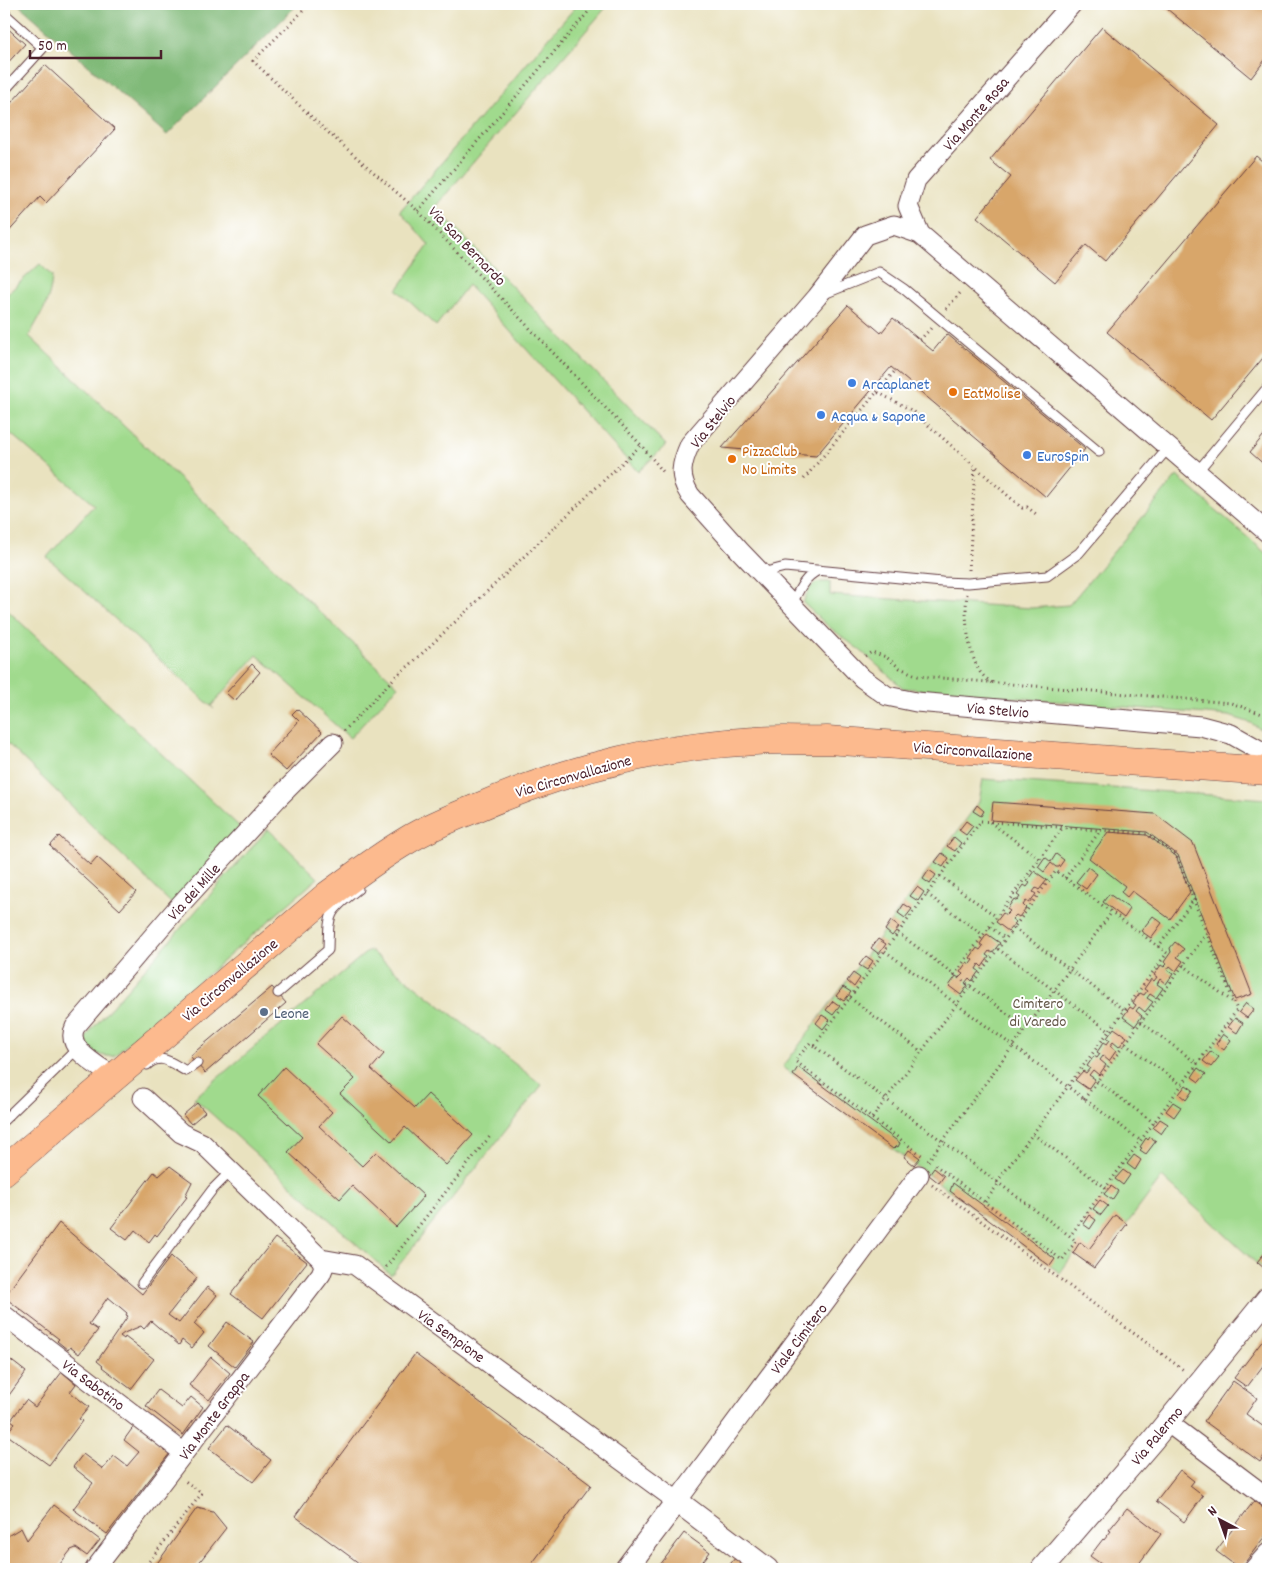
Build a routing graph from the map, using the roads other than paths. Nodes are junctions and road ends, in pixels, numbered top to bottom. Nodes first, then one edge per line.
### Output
1 (1072, 4) edge
2 (4, 13) edge
3 (4, 92) edge
4 (920, 234) junction
5 (817, 297) junction
6 (1268, 387) edge
7 (1169, 448) junction
8 (1100, 452) dead end
9 (1197, 472) junction
10 (1268, 533) edge
11 (819, 570) junction
12 (761, 573) junction
13 (792, 604) junction
14 (333, 743) road end
15 (1268, 755) edge
16 (1268, 771) edge
17 (367, 883) dead end
18 (278, 993) dead end
19 (77, 1049) junction
20 (196, 1063) dead end
21 (127, 1074) junction
22 (143, 1098) dead end
23 (4, 1120) edge
24 (46, 1147) dead end
25 (10, 1165) edge
26 (924, 1168) road end
27 (231, 1171) junction
28 (321, 1259) junction
29 (142, 1283) dead end
30 (1268, 1298) edge
31 (4, 1315) edge
32 (1167, 1422) junction
33 (184, 1453) junction
34 (1268, 1498) edge
35 (677, 1501) junction
36 (1268, 1552) edge
37 (95, 1569) edge
38 (626, 1569) edge
39 (767, 1569) edge
40 (1042, 1569) edge
41 (1254, 1569) edge

1 - 4 street, Via Monte Rosa
2 - 3 lane
4 - 5 street, Via Stelvio
4 - 7 street, Via Stelvio
5 - 8 lane
5 - 12 street, Via Stelvio
6 - 9 lane
7 - 9 street, Via Stelvio
7 - 11 lane
9 - 10 street, Via Stelvio
11 - 12 lane
11 - 13 lane
12 - 13 street, Via Stelvio
13 - 15 street, Via Stelvio
14 - 19 street, Via dei Mille
16 - 21 main road, Via Circonvallazione
17 - 18 lane
19 - 21 street
19 - 23 lane
20 - 21 lane
21 - 25 main road, Via Circonvallazione
22 - 27 street
24 - 25 lane
26 - 35 street, Viale Cimitero
27 - 28 street
27 - 29 lane
28 - 33 street, Via Monte Grappa
28 - 35 street, Via Sempione
30 - 32 street, Via Palermo
31 - 33 street, Via Sabotino
32 - 34 street
32 - 40 street, Via Palermo
33 - 37 street, Via Monte Grappa
35 - 38 street
35 - 39 street
36 - 41 street

